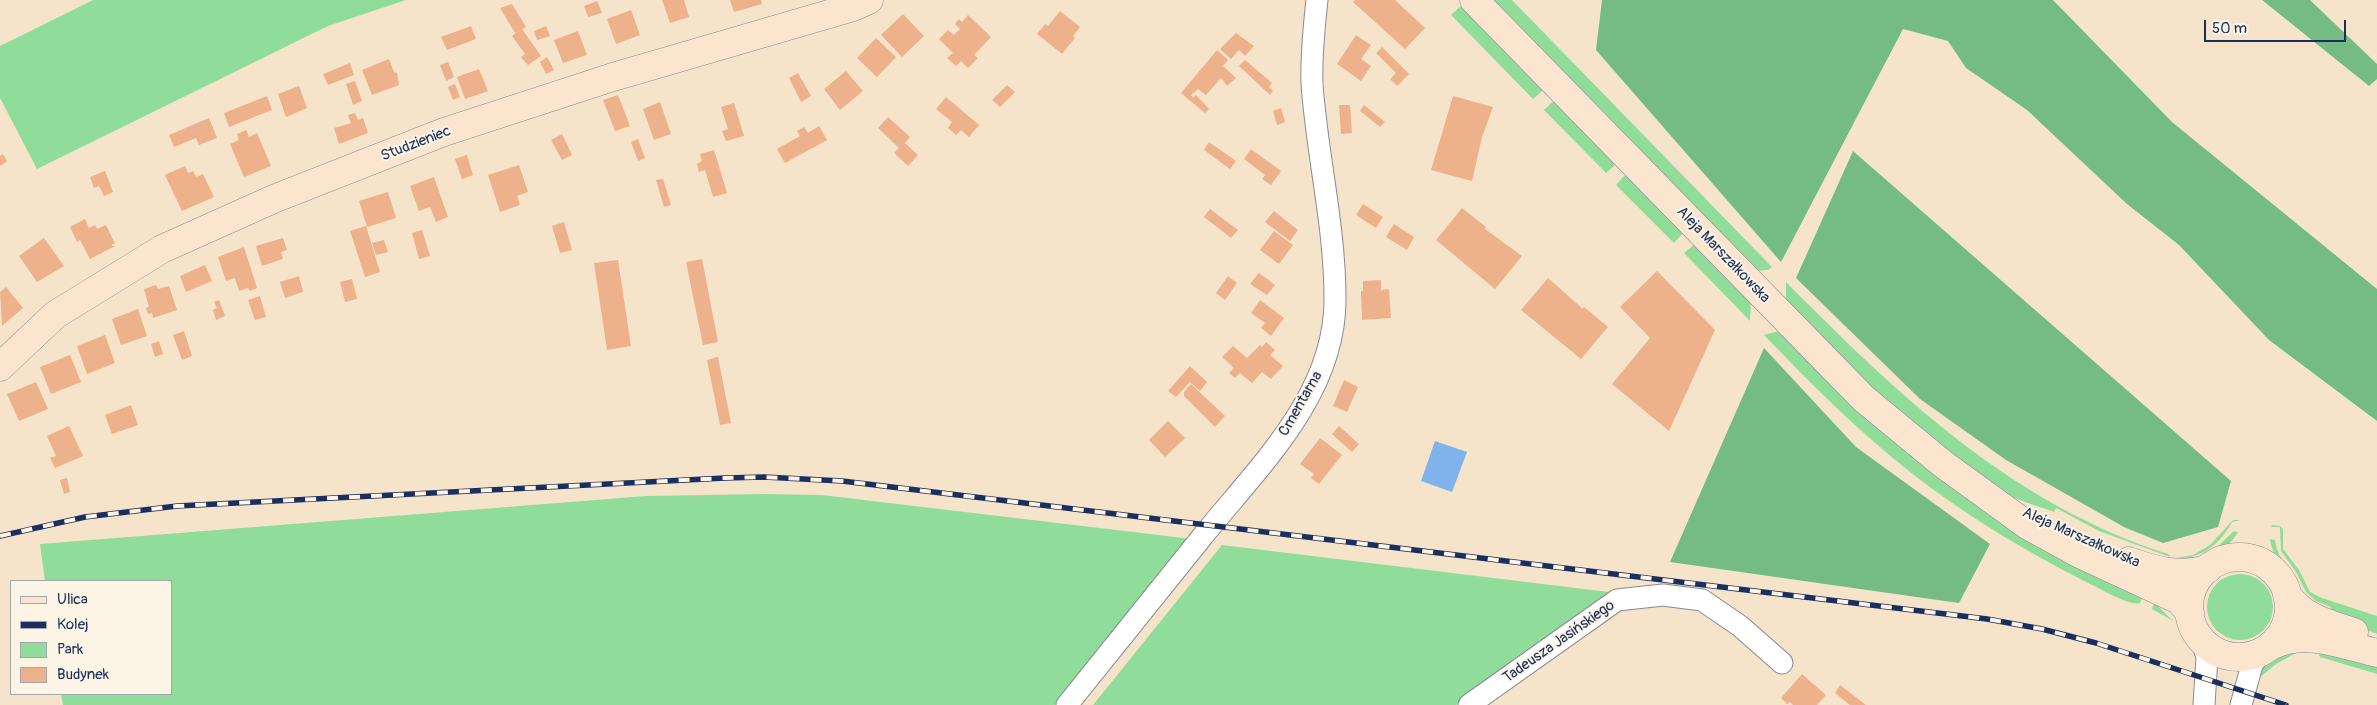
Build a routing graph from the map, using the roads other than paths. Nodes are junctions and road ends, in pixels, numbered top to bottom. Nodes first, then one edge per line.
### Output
1 (869, 0) edge
2 (1317, 0) edge
3 (1474, 0) edge
4 (0, 366) edge
5 (1986, 494) junction
6 (2208, 569) junction
7 (2287, 595) junction
8 (2190, 613) junction
9 (2201, 639) junction
10 (2377, 640) edge
11 (2266, 649) junction
12 (2377, 653) edge
13 (1782, 663) dead end
14 (1067, 705) edge
15 (1469, 705) edge
16 (2204, 705) edge
17 (2241, 705) edge

1 - 4 main road, Studzieniec
2 - 14 street, Cmentarna
3 - 5 main road, Aleja Marszałkowska
5 - 6 main road, Aleja Marszałkowska
5 - 8 main road, Aleja Marszałkowska
6 - 7 main road
6 - 8 main road
7 - 10 main road
7 - 11 main road
8 - 9 main road
9 - 11 main road
9 - 16 street
11 - 12 main road
11 - 17 street
13 - 15 street, Tadeusza Jasińskiego

